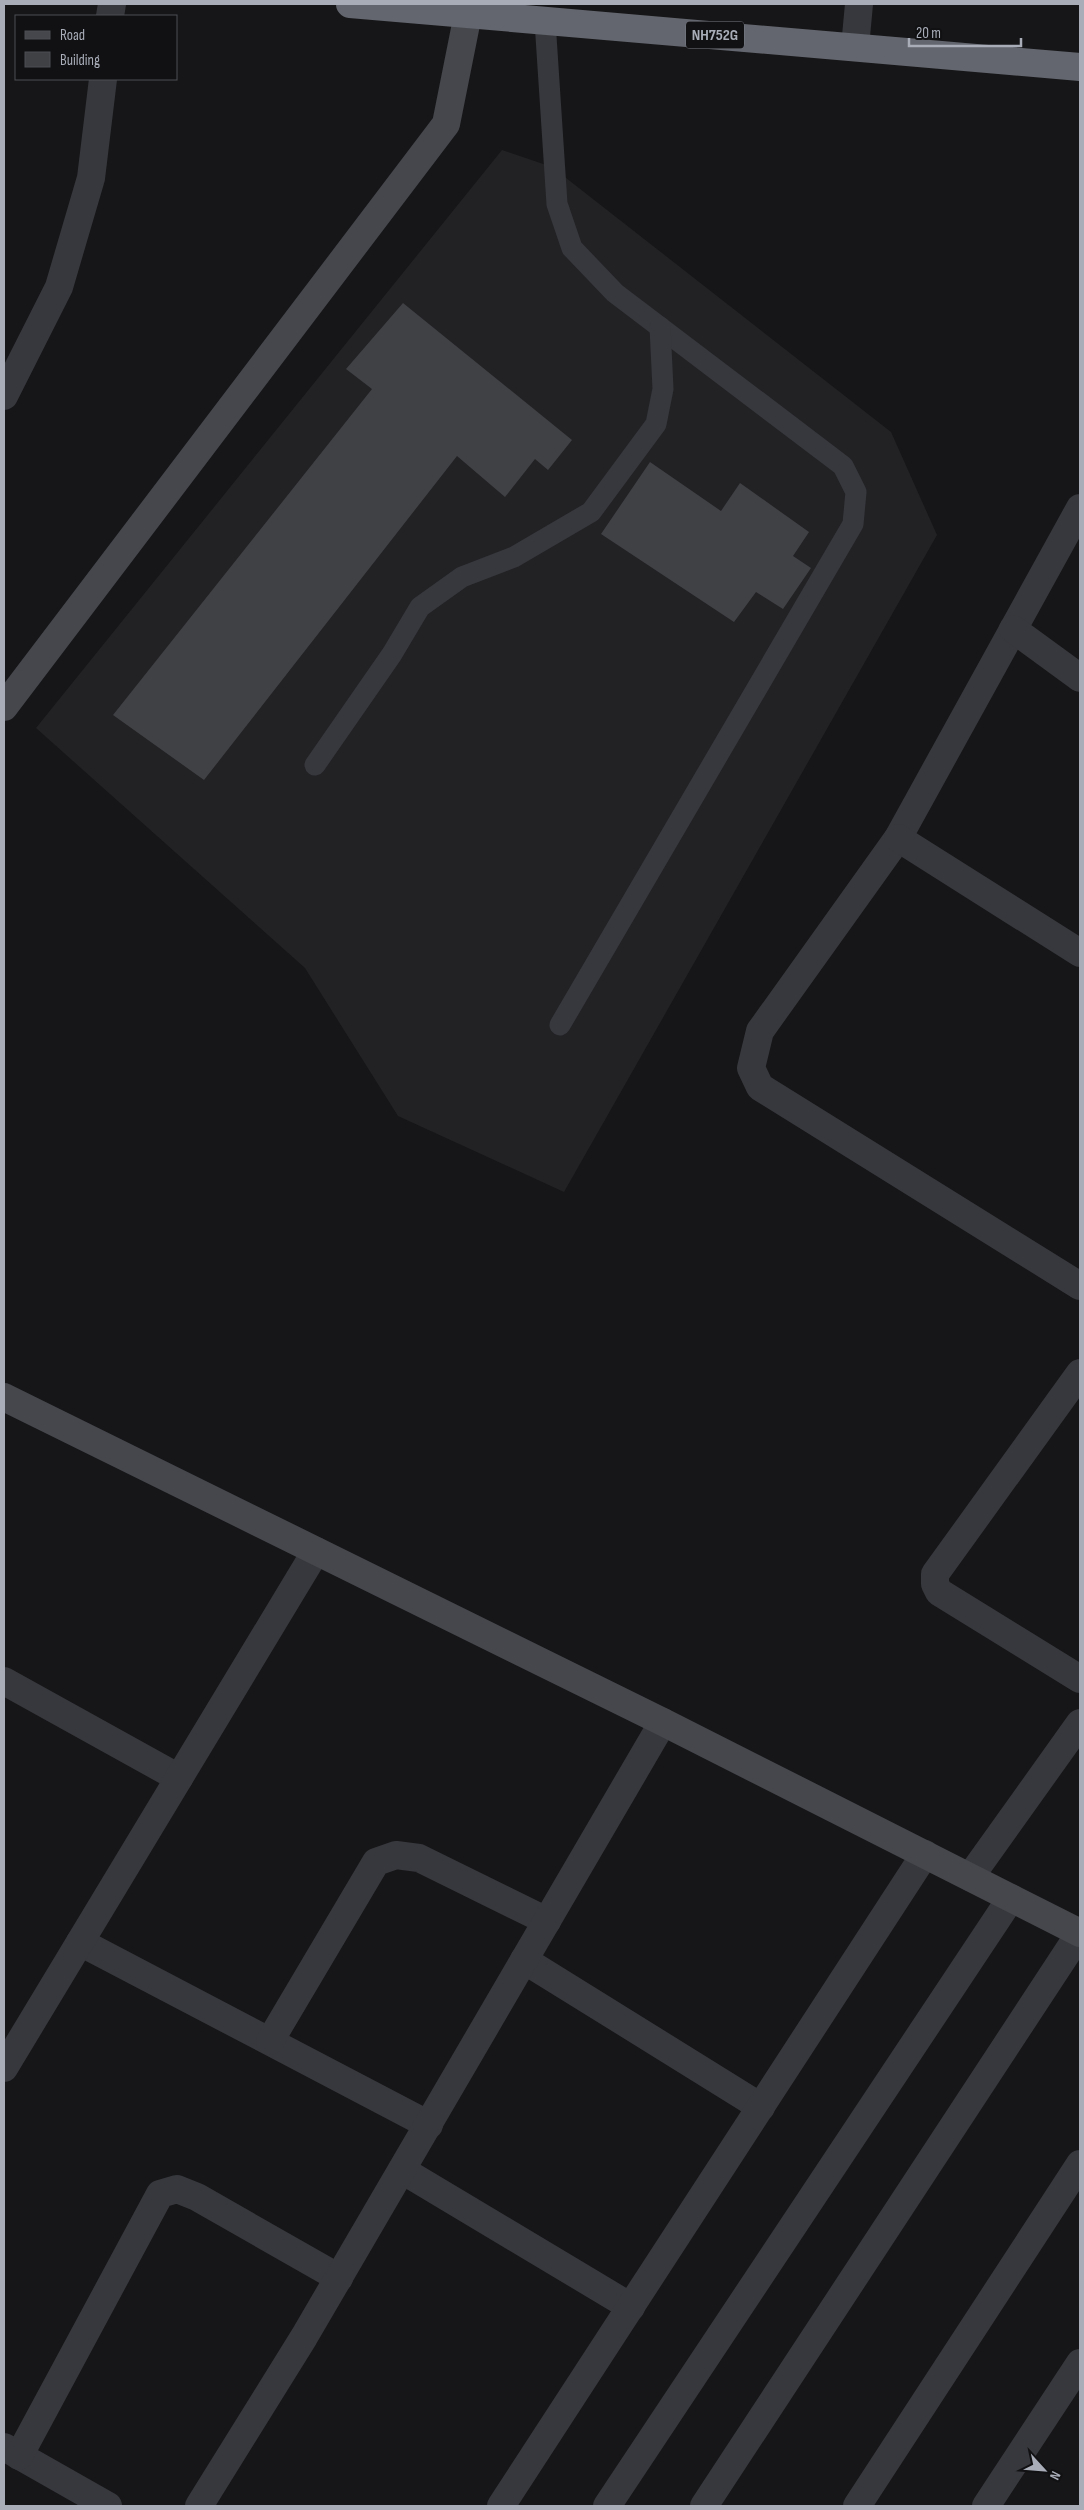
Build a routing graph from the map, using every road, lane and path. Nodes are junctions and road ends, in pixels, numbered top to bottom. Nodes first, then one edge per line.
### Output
1 (350, 4) edge
2 (859, 4) edge
3 (546, 12) edge
4 (468, 14) junction
5 (855, 48) junction
6 (1080, 67) edge
7 (103, 80) edge
8 (660, 327) junction
9 (4, 396) edge
10 (1080, 508) edge
11 (1013, 629) junction
12 (1080, 678) edge
13 (4, 707) edge
14 (314, 766) dead end
15 (898, 838) junction
16 (1080, 953) edge
17 (560, 1025) dead end
18 (1080, 1286) edge
19 (1080, 1373) edge
20 (4, 1397) edge
21 (316, 1551) junction
22 (1080, 1678) edge
23 (4, 1681) edge
24 (664, 1722) junction
25 (1080, 1723) edge
26 (179, 1778) junction
27 (925, 1854) junction
28 (970, 1877) junction
29 (1012, 1898) junction
30 (547, 1921) junction
31 (1080, 1933) edge
32 (80, 1942) junction
33 (524, 1960) junction
34 (270, 2041) junction
35 (4, 2068) edge
36 (761, 2107) junction
37 (429, 2125) junction
38 (1080, 2164) edge
39 (402, 2170) junction
40 (339, 2278) junction
41 (631, 2308) junction
42 (1080, 2363) edge
43 (11, 2452) edge
44 (108, 2506) edge
45 (199, 2506) edge
46 (501, 2506) edge
47 (607, 2506) edge
48 (704, 2506) edge
49 (857, 2506) edge
50 (986, 2506) edge

1 - 4 highway, NH752G
2 - 5 street
3 - 4 highway, NH752G
3 - 5 highway, NH752G
3 - 8 lane
4 - 13 street
5 - 6 highway, NH752G
7 - 9 street
8 - 14 lane
8 - 17 lane
10 - 11 street
11 - 12 street
11 - 15 street
15 - 16 street
15 - 18 street
19 - 22 street
20 - 21 street
21 - 24 street
21 - 26 street
23 - 26 street
24 - 27 street
24 - 30 street
25 - 28 street
26 - 32 street
27 - 28 street
27 - 36 street
28 - 29 street
29 - 31 street
29 - 47 street
30 - 33 street
30 - 34 street
31 - 48 street
32 - 34 street
32 - 35 street
33 - 36 street
33 - 37 street
34 - 37 street
36 - 41 street
37 - 39 street
38 - 49 street
39 - 40 street
39 - 41 street
40 - 43 street
40 - 45 street
41 - 46 street
42 - 50 street
43 - 44 street

